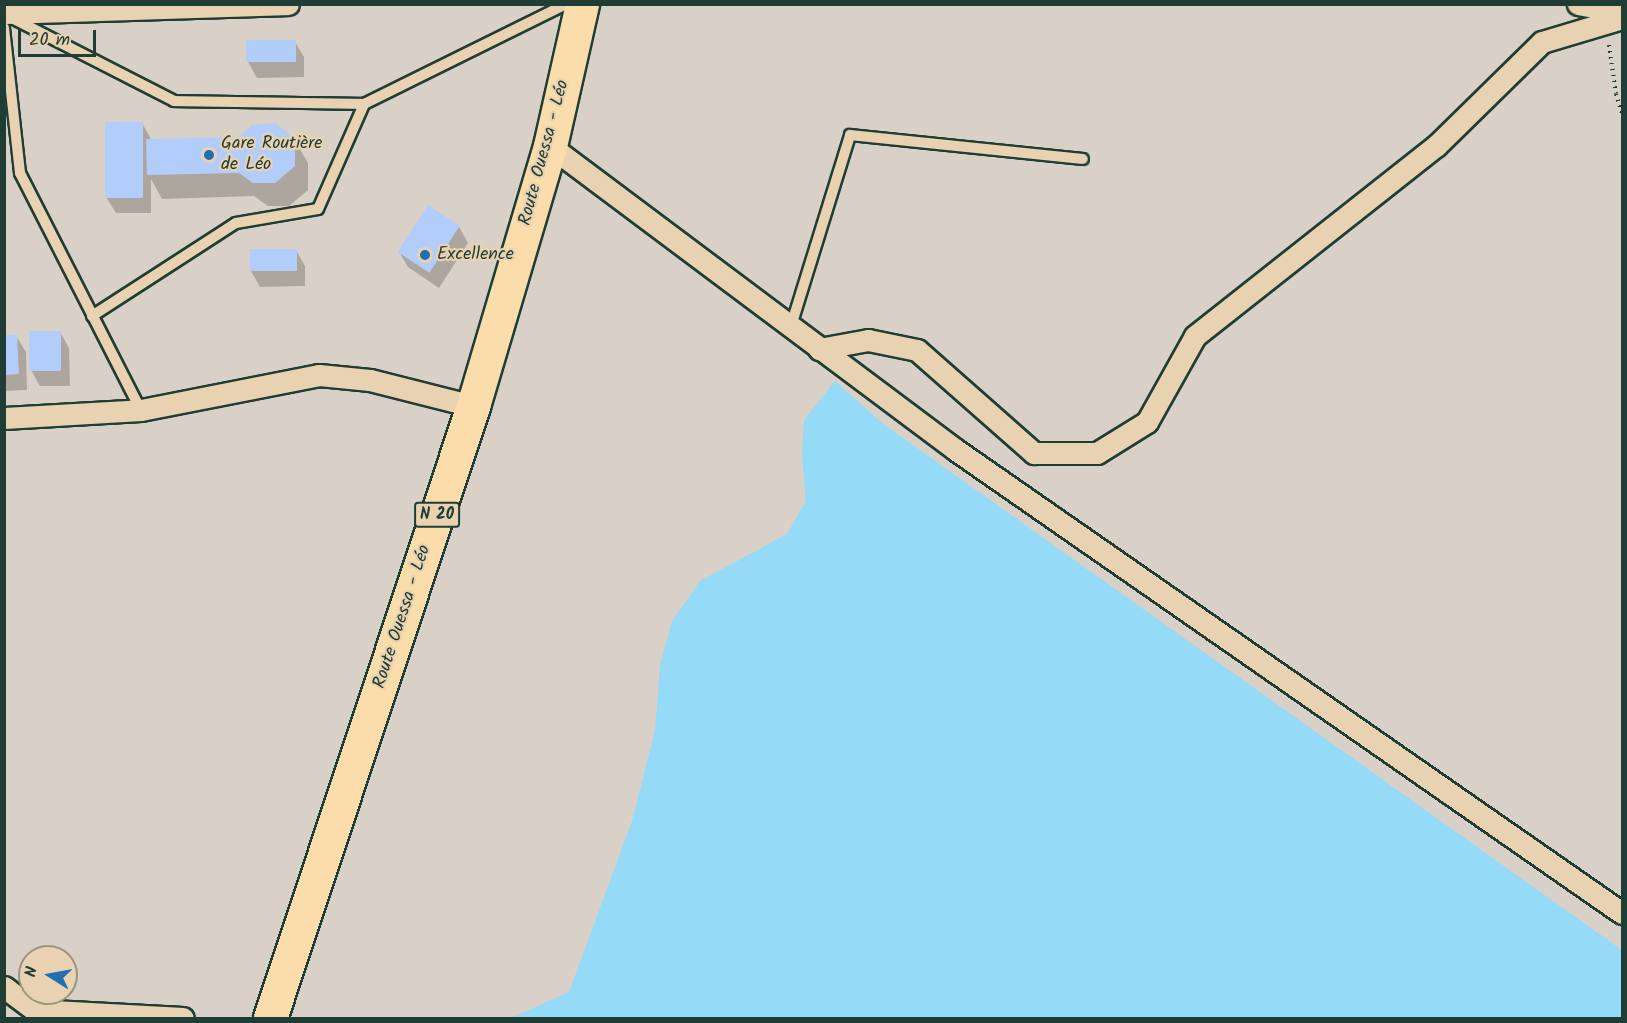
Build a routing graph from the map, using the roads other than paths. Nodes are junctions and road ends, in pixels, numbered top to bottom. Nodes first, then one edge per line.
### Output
1 (288, 4) edge
2 (566, 4) edge
3 (582, 4) edge
4 (1578, 4) edge
5 (4, 13) edge
6 (1617, 18) edge
7 (4, 28) edge
8 (364, 104) junction
9 (550, 146) junction
10 (1083, 159) dead end
11 (92, 316) junction
12 (791, 326) junction
13 (819, 349) junction
14 (473, 406) junction
15 (141, 410) junction
16 (4, 418) edge
17 (1623, 913) edge
18 (4, 987) edge
19 (183, 1018) edge
20 (270, 1018) edge

1 - 5 street
2 - 8 lane
3 - 9 main road, Route Ouessa - Léo / N 20
4 - 6 street
5 - 8 lane
6 - 13 street
7 - 11 lane
8 - 11 lane
9 - 12 street
9 - 14 main road, Route Ouessa - Léo / N 20
10 - 12 lane
11 - 15 lane
12 - 13 street
13 - 17 street
14 - 15 street
14 - 20 main road, Route Ouessa - Léo / N 20
15 - 16 street
18 - 19 street

